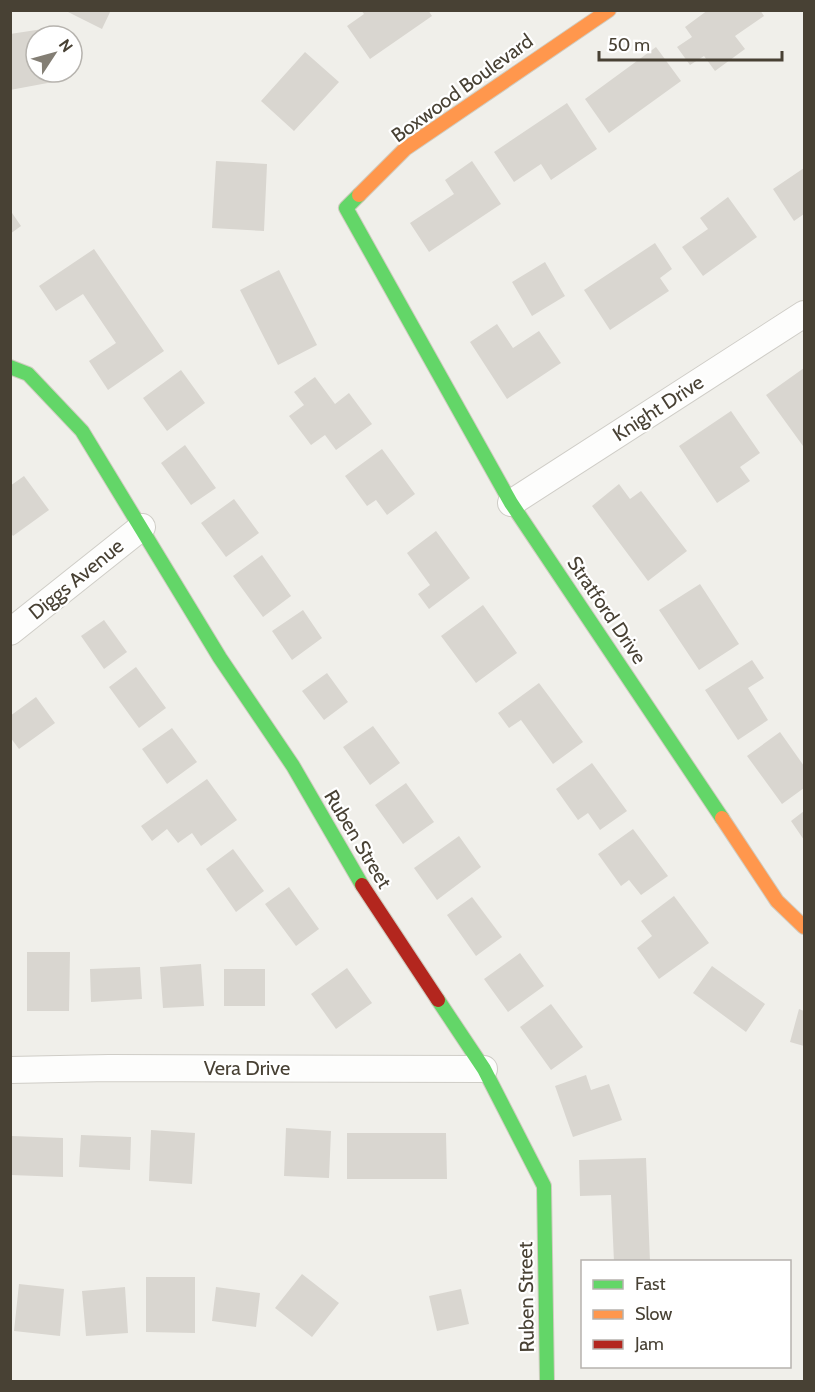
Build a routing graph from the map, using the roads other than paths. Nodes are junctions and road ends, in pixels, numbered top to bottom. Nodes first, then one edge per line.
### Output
1 (609, 10) edge
2 (397, 302) joint
3 (804, 314) edge
4 (10, 367) edge
5 (511, 503) junction
6 (142, 527) junction
7 (10, 632) edge
8 (804, 927) edge
9 (484, 1069) junction
10 (10, 1070) edge
11 (547, 1382) edge

1 - 2 street, Boxwood Boulevard
2 - 5 street, Stratford Drive
3 - 5 street, Knight Drive
4 - 6 street, Ruben Street
5 - 8 street, Stratford Drive
6 - 7 street, Diggs Avenue
6 - 9 street, Ruben Street
9 - 10 street, Vera Drive
9 - 11 street, Ruben Street

